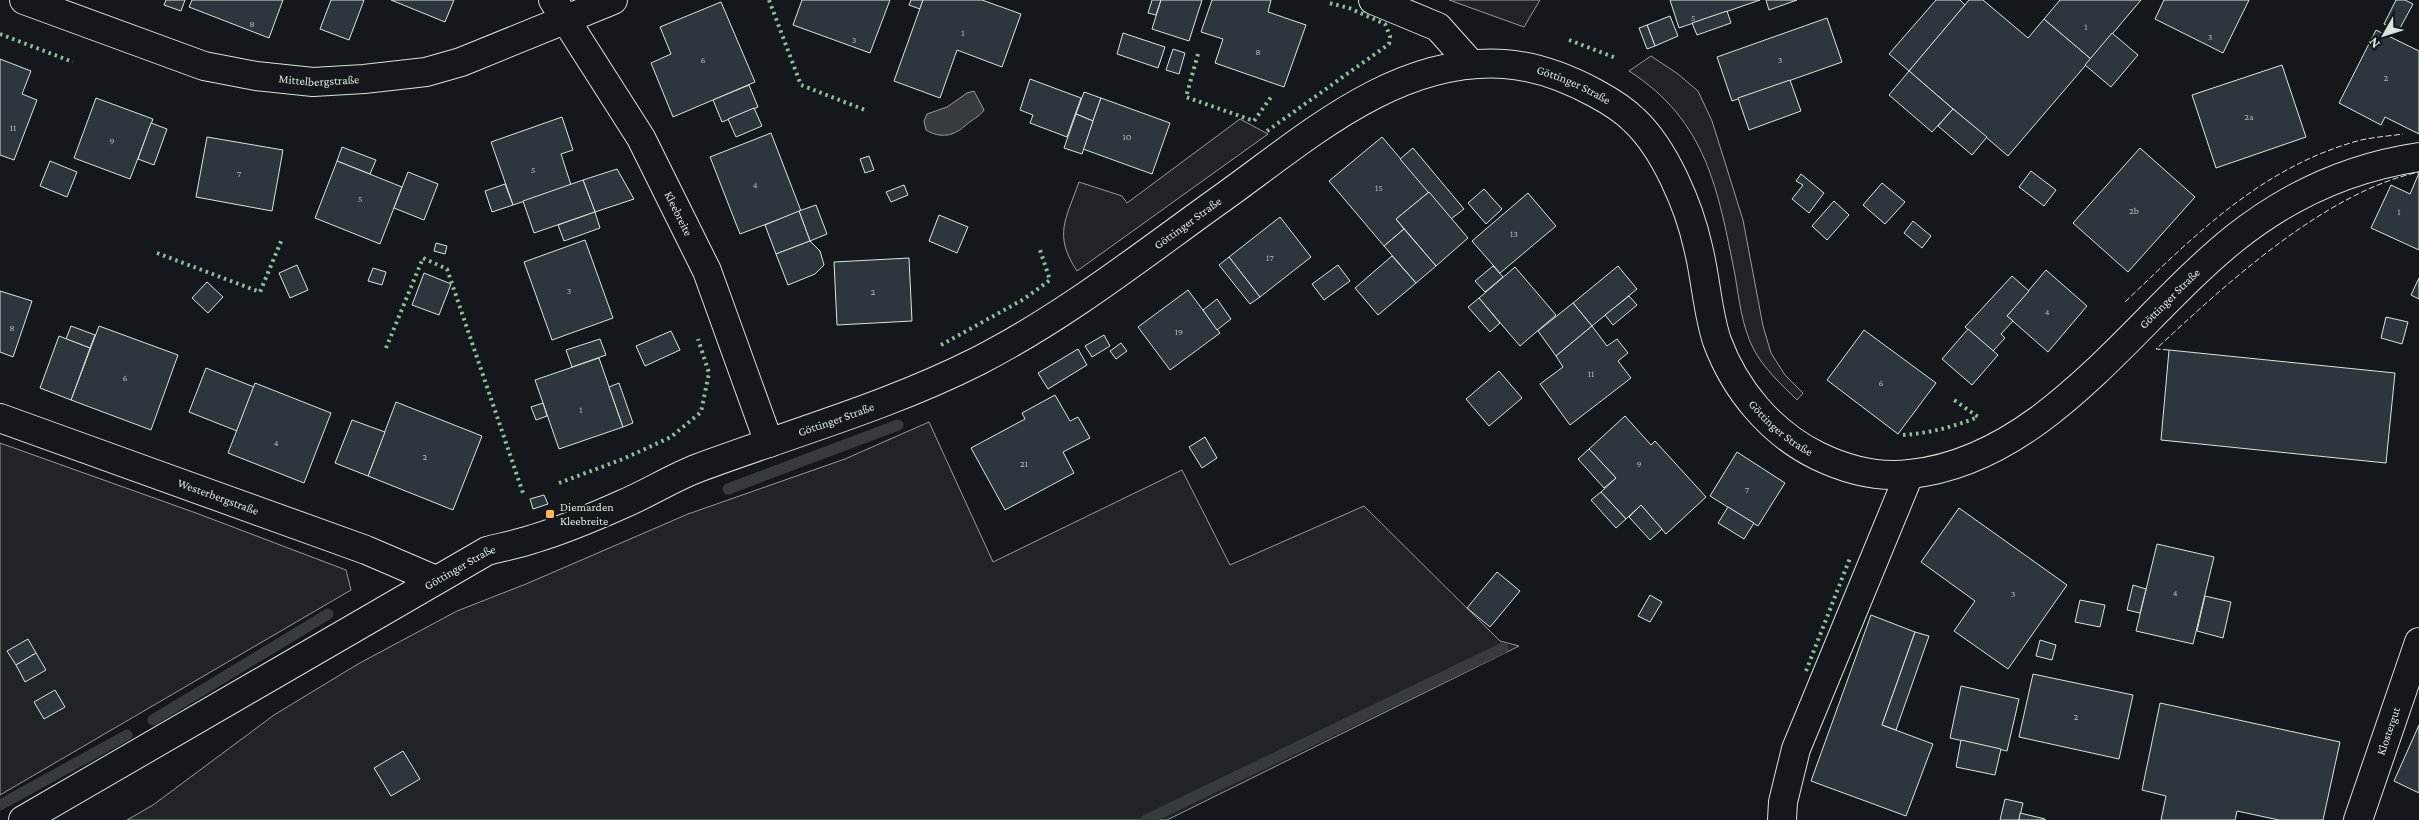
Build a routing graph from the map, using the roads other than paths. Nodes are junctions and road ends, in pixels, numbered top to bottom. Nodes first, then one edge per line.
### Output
1 (24, 0) edge
2 (613, 0) edge
3 (1373, 0) edge
4 (559, 10) edge
5 (1471, 64) junction
6 (2419, 157) edge
7 (0, 418) edge
8 (769, 443) junction
9 (1909, 474) junction
10 (436, 580) junction
11 (2419, 642) edge
12 (23, 820) edge
13 (1782, 820) edge
14 (2358, 820) edge

1 - 4 street, Mittelbergstraße
2 - 4 street, Mittelbergstraße
3 - 5 street
4 - 8 street, Kleebreite
5 - 8 street, Göttinger Straße
5 - 9 street, Göttinger Straße
6 - 9 street, Göttinger Straße
7 - 10 street, Westerbergstraße
8 - 10 street, Göttinger Straße
9 - 13 street
10 - 12 street, Göttinger Straße
11 - 14 street, Klostergut

